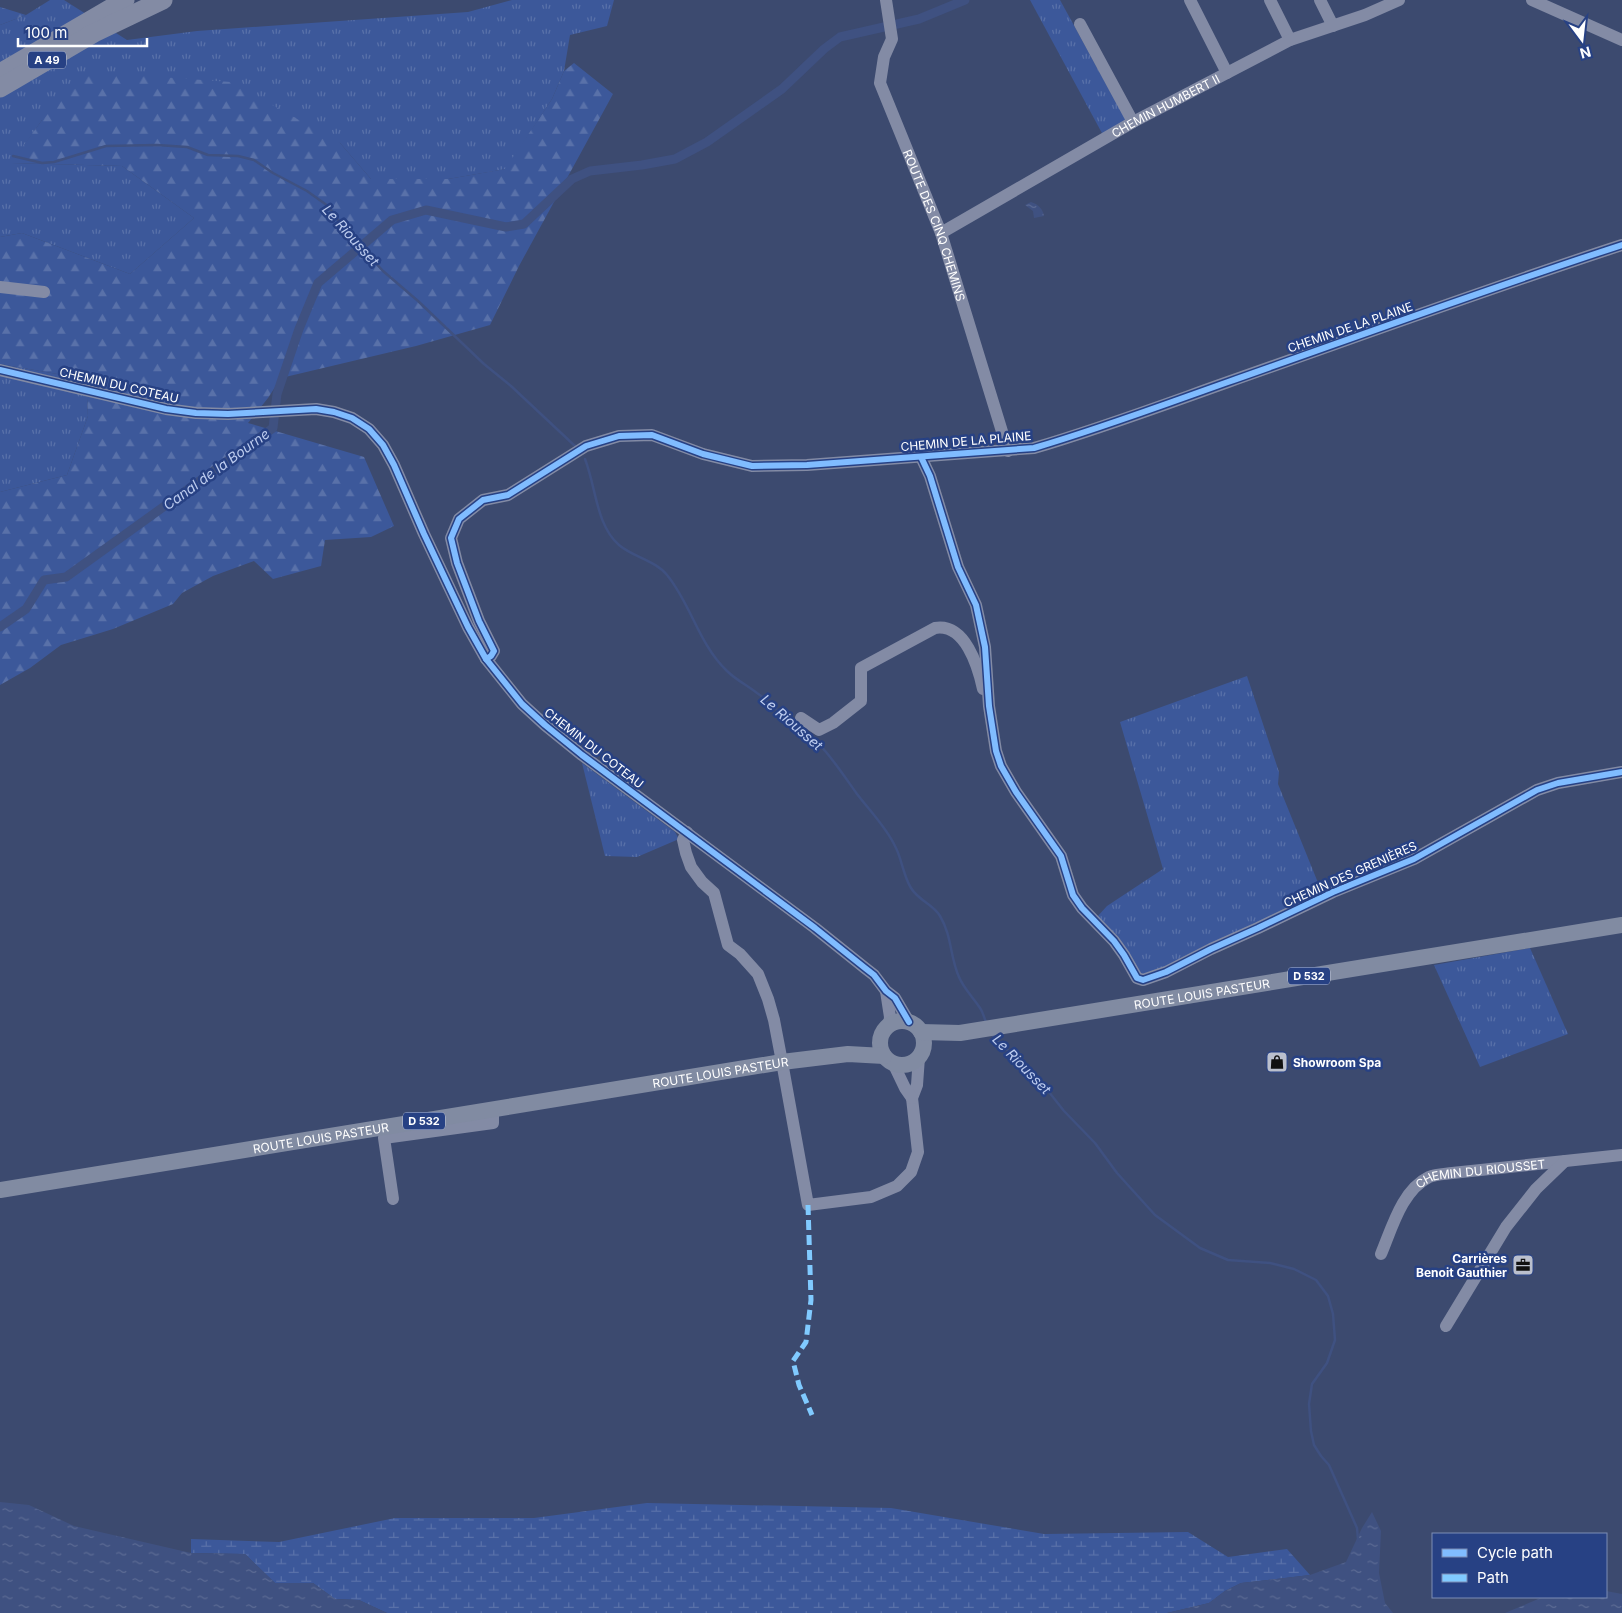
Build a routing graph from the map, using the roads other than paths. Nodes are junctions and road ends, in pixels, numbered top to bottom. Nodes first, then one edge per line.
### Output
1 (125, 0) edge
2 (163, 0) edge
3 (886, 0) edge
4 (1190, 0) edge
5 (1270, 0) edge
6 (1320, 0) edge
7 (1398, 0) edge
8 (1532, 0) edge
9 (1080, 24) dead end
10 (1332, 26) junction
11 (1290, 40) junction
12 (1622, 40) edge
13 (0, 73) edge
14 (1227, 73) junction
15 (0, 88) edge
16 (1133, 122) junction
17 (941, 233) junction
18 (1622, 245) edge
19 (0, 287) edge
20 (44, 292) dead end
21 (0, 370) edge
22 (1008, 450) junction
23 (921, 457) junction
24 (486, 659) junction
25 (990, 717) junction
26 (801, 718) dead end
27 (1622, 772) edge
28 (687, 832) junction
29 (1622, 925) edge
30 (886, 991) junction
31 (915, 1027) junction
32 (885, 1031) junction
33 (960, 1033) junction
34 (848, 1054) junction
35 (921, 1054) junction
36 (889, 1060) junction
37 (782, 1062) junction
38 (912, 1098) junction
39 (493, 1109) junction
40 (1622, 1154) edge
41 (1564, 1161) junction
42 (0, 1190) edge
43 (393, 1199) dead end
44 (1381, 1254) dead end
45 (1446, 1326) dead end

1 - 13 highway, A 49
2 - 15 highway, A 49
3 - 17 street, ROUTE DES CINQ CHEMINS
4 - 14 street
5 - 11 street
6 - 10 street
7 - 10 street, CHEMIN HUMBERT II
8 - 12 street
9 - 16 street
10 - 11 street, CHEMIN HUMBERT II
11 - 14 street, CHEMIN HUMBERT II
14 - 16 street, CHEMIN HUMBERT II
16 - 17 street, CHEMIN HUMBERT II
17 - 22 street, ROUTE DES CINQ CHEMINS
18 - 22 street, CHEMIN DE LA PLAINE
19 - 20 street
21 - 24 street, CHEMIN DU COTEAU
22 - 23 street, CHEMIN DE LA PLAINE
23 - 24 street, CHEMIN DE LA PLAINE
23 - 25 street
24 - 28 street, CHEMIN DU COTEAU
25 - 26 street
25 - 27 street, CHEMIN DES GRENIÈRES
28 - 30 street, CHEMIN DU COTEAU
28 - 37 street
29 - 33 main road, ROUTE LOUIS PASTEUR / D 532
30 - 31 street, CHEMIN DU COTEAU
30 - 32 street
31 - 32 main road
31 - 33 main road, ROUTE LOUIS PASTEUR / D 532
31 - 35 main road
32 - 34 main road, ROUTE LOUIS PASTEUR / D 532
32 - 36 main road
33 - 35 main road, ROUTE LOUIS PASTEUR / D 532
34 - 36 main road, ROUTE LOUIS PASTEUR / D 532
34 - 37 main road, ROUTE LOUIS PASTEUR / D 532
35 - 36 main road
35 - 38 street
36 - 38 street
37 - 38 street
37 - 39 main road, ROUTE LOUIS PASTEUR / D 532
39 - 42 main road, ROUTE LOUIS PASTEUR / D 532
39 - 43 street
40 - 41 street, CHEMIN DU RIOUSSET
41 - 44 street, CHEMIN DU RIOUSSET
41 - 45 street

